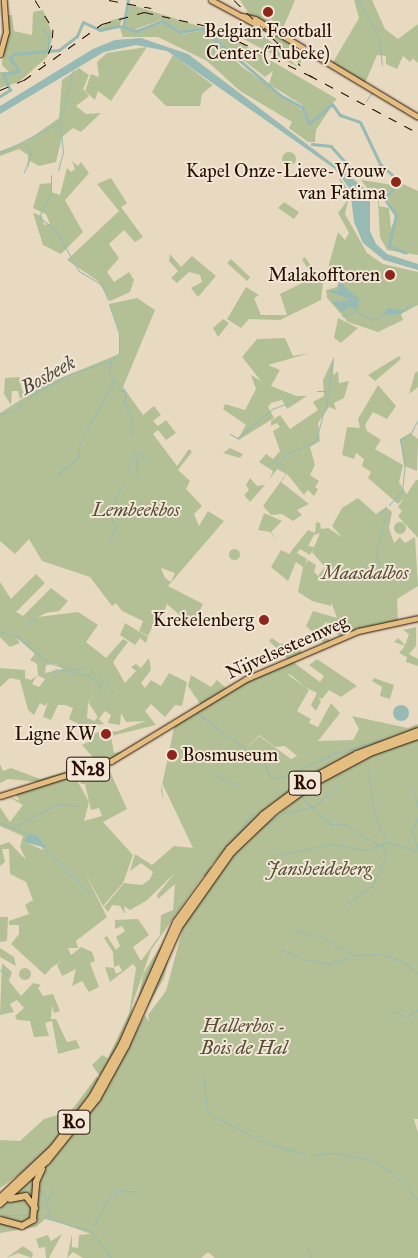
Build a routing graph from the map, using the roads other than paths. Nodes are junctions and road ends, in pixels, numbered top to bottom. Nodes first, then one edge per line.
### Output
1 (4, 0) edge
2 (211, 0) edge
3 (0, 54) edge
4 (418, 117) edge
5 (418, 618) edge
6 (418, 731) edge
7 (418, 736) edge
8 (0, 796) edge
9 (47, 1161) junction
10 (22, 1179) junction
11 (0, 1191) edge
12 (0, 1198) edge
13 (0, 1204) edge
14 (0, 1218) edge

1 - 3 main road
2 - 4 main road
5 - 8 main road, Nijvelsesteenweg / N28
6 - 10 highway, R0
7 - 9 highway, R0
9 - 13 highway, R0
9 - 14 highway
10 - 11 highway
10 - 12 highway, R0
13 - 14 highway

